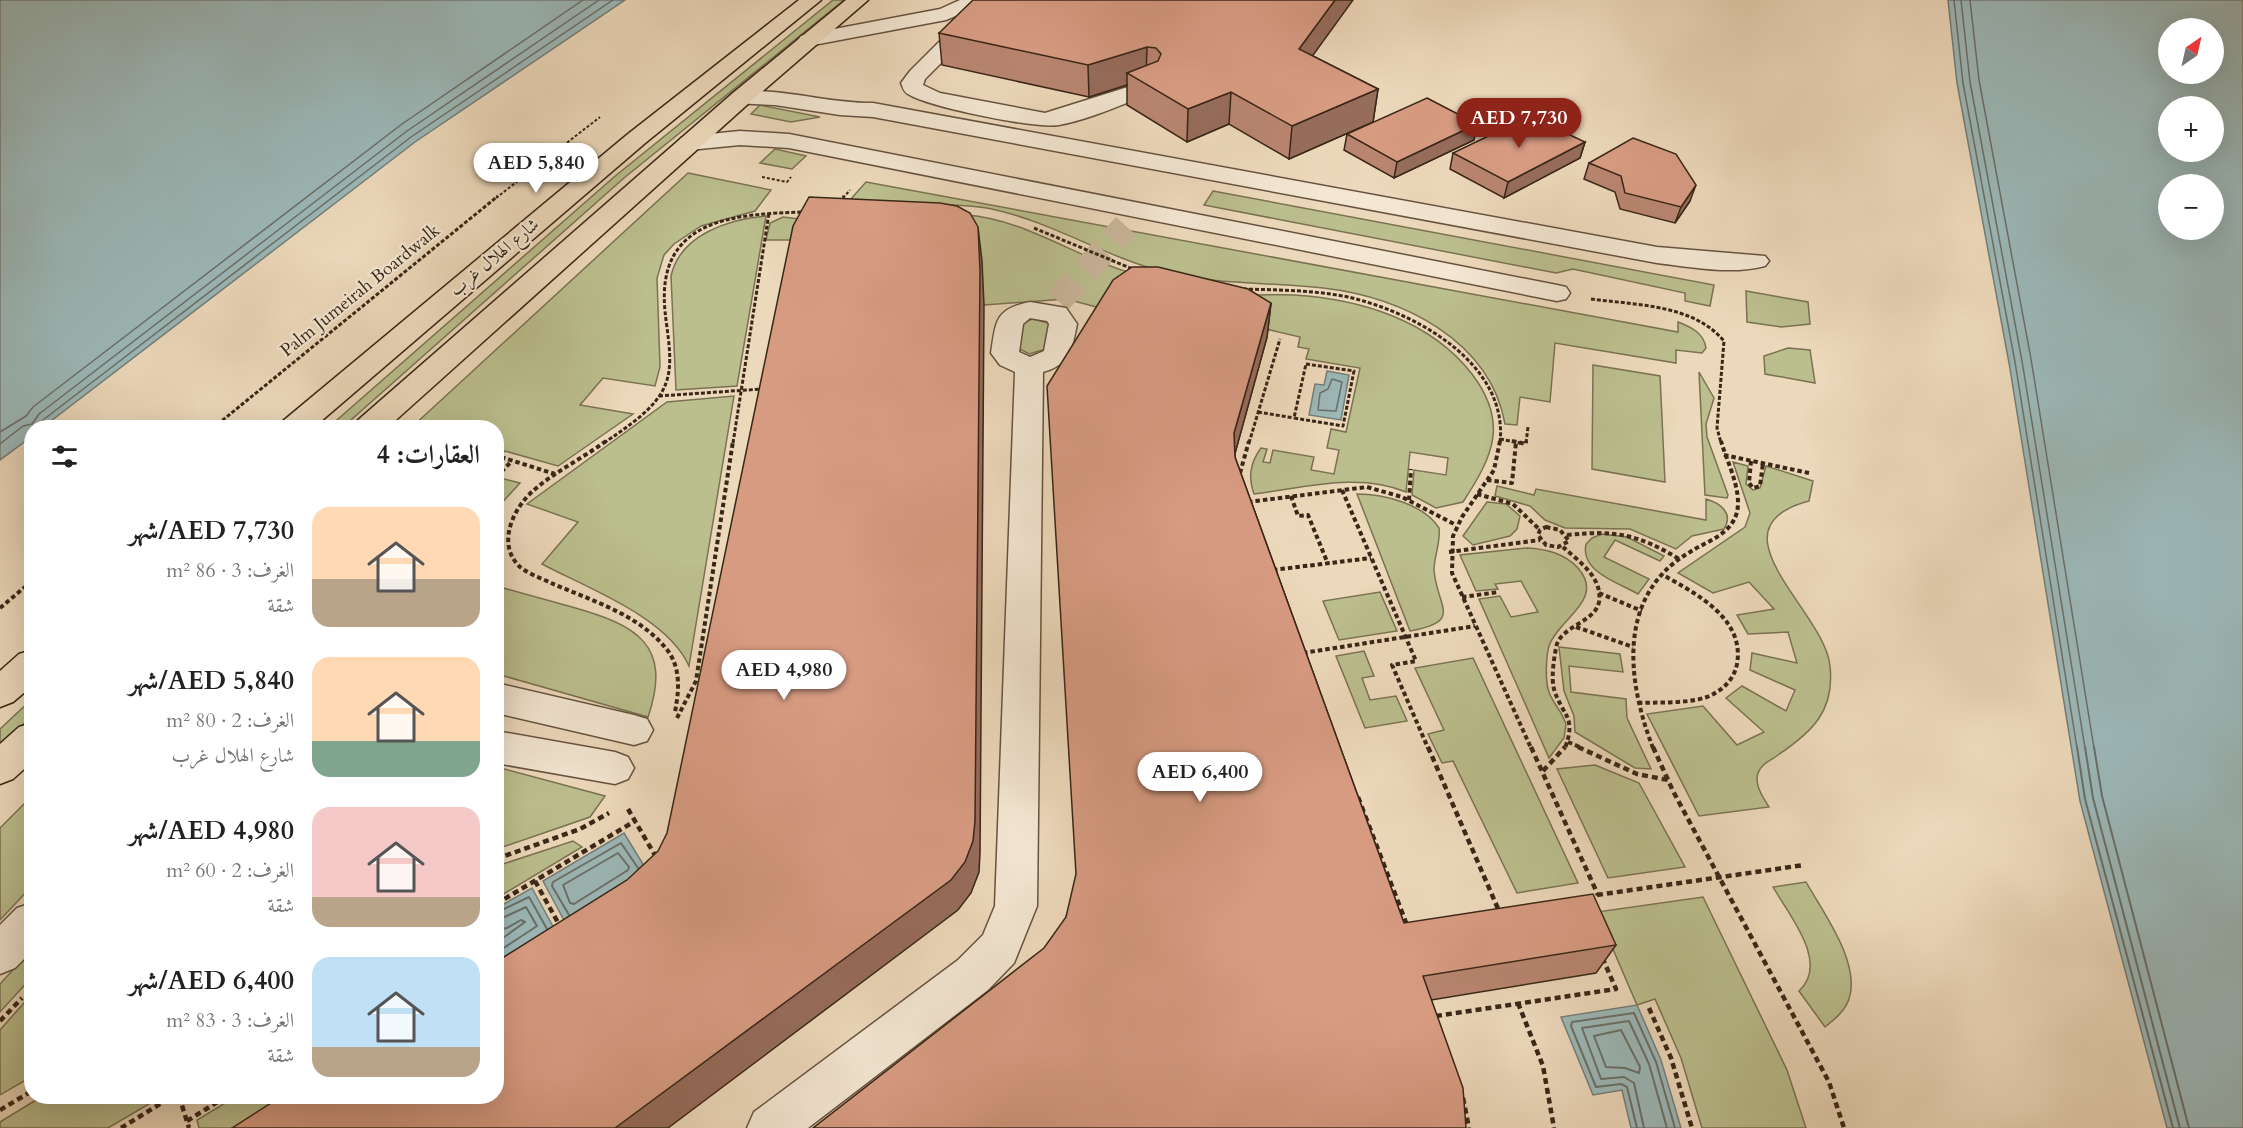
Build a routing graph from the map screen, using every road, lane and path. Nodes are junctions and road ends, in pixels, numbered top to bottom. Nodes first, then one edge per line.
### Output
1 (811, 0) edge
2 (858, 0) edge
3 (975, 0) edge
4 (988, 0) edge
5 (808, 40) junction
6 (765, 77) junction
7 (1147, 87) edge
8 (735, 103) junction
9 (609, 110) dead end
10 (873, 110) junction
11 (789, 141) junction
12 (689, 144) junction
13 (853, 187) dead end
14 (838, 203) edge
15 (769, 213) dead end
16 (1756, 261) dead end
17 (1557, 293) joint
18 (1280, 339) dead end
19 (1029, 366) junction
20 (767, 389) edge
21 (740, 390) junction
22 (658, 396) dead end
23 (1258, 412) junction
24 (1294, 418) junction
25 (223, 420) edge
26 (303, 420) edge
27 (377, 420) edge
28 (1528, 427) dead end
29 (1500, 439) dead end
30 (1516, 442) junction
31 (1724, 454) junction
32 (504, 458) edge
33 (512, 460) junction
34 (1751, 461) junction
35 (1763, 463) junction
36 (504, 468) edge
37 (1411, 469) dead end
38 (1809, 473) dead end
39 (556, 474) dead end
40 (1487, 480) dead end
41 (1239, 481) edge
42 (1342, 490) junction
43 (1241, 493) edge
44 (1477, 494) dead end
45 (1291, 496) junction
46 (1408, 500) junction
47 (1245, 503) junction
48 (1248, 513) edge
49 (1456, 525) dead end
50 (1540, 530) junction
51 (1567, 535) junction
52 (1540, 540) junction
53 (1563, 547) junction
54 (1449, 552) dead end
55 (1371, 558) junction
56 (1679, 559) junction
57 (1267, 561) edge
58 (1328, 564) junction
59 (1271, 570) junction
60 (1663, 575) junction
61 (1275, 581) edge
62 (24, 588) edge
63 (1499, 592) dead end
64 (1599, 593) junction
65 (1462, 597) dead end
66 (0, 608) edge
67 (1642, 611) junction
68 (1475, 626) dead end
69 (1576, 627) junction
70 (1406, 639) junction
71 (1298, 643) edge
72 (1633, 647) junction
73 (1302, 653) junction
74 (1306, 664) edge
75 (24, 671) edge
76 (0, 692) edge
77 (504, 700) edge
78 (1638, 704) junction
79 (673, 724) dead end
80 (634, 730) dead end
81 (1568, 742) junction
82 (24, 746) edge
83 (504, 749) edge
84 (0, 768) edge
85 (1543, 771) dead end
86 (1668, 781) junction
87 (620, 785) joint
88 (1357, 794) edge
89 (635, 821) junction
90 (657, 864) edge
91 (1804, 865) dead end
92 (1720, 878) junction
93 (535, 881) junction
94 (1587, 897) edge
95 (504, 899) edge
96 (1510, 909) edge
97 (1499, 911) junction
98 (1488, 913) edge
99 (1419, 923) edge
100 (1407, 925) junction
101 (24, 930) edge
102 (566, 936) edge
103 (1411, 936) edge
104 (1598, 949) edge
105 (0, 954) edge
106 (24, 996) dead end
107 (1433, 1004) edge
108 (1518, 1004) junction
109 (1649, 1008) dead end
110 (1436, 1016) junction
111 (0, 1022) edge
112 (1440, 1026) edge
113 (1460, 1088) edge
114 (24, 1096) edge
115 (160, 1104) edge
116 (181, 1104) edge
117 (214, 1104) edge
118 (0, 1110) edge
119 (186, 1121) junction
120 (121, 1128) edge
121 (189, 1128) edge
122 (770, 1128) edge
123 (1469, 1128) edge
124 (1554, 1128) edge
125 (1692, 1128) edge
126 (1844, 1128) edge

1 - 26 main road, شارع الهلال غرب
2 - 5 main road
3 - 5 lane
4 - 7 lane
5 - 6 main road
6 - 8 main road
6 - 10 lane
8 - 10 lane
8 - 11 lane
8 - 12 main road
9 - 25 path, Palm Jumeirah Boardwalk
10 - 16 lane
11 - 12 lane
11 - 17 lane
12 - 27 main road
13 - 14 path
15 - 21 path
17 - 31 path
18 - 23 path
19 - 19 lane
19 - 122 lane
20 - 21 path
21 - 22 path
21 - 79 path
23 - 24 path
23 - 41 path
24 - 24 path
28 - 30 path
29 - 30 path
30 - 40 path
31 - 34 path
31 - 56 path
32 - 33 path
33 - 36 path
33 - 39 path
34 - 35 path
34 - 35 path
35 - 38 path
37 - 46 path
42 - 45 path
42 - 46 path
42 - 55 path
43 - 47 path
44 - 50 path
45 - 47 path
45 - 58 path
46 - 49 path
47 - 48 path
50 - 51 path
50 - 52 path
51 - 53 path
51 - 56 path
52 - 53 path
52 - 54 path
53 - 64 path
55 - 58 path
55 - 70 path
56 - 60 path
57 - 59 path
58 - 59 path
59 - 61 path
60 - 67 path
60 - 78 path
62 - 66 path
63 - 65 path
64 - 67 path
64 - 69 path
67 - 72 path
68 - 70 path
69 - 72 path
69 - 81 path
70 - 73 path
70 - 97 path
71 - 73 path
72 - 78 path
73 - 74 path
75 - 76 main road
77 - 80 lane
78 - 86 path
81 - 85 path
81 - 86 path
82 - 84 main road
83 - 87 lane
86 - 92 path
87 - 89 path
88 - 100 path
89 - 90 path
89 - 93 path
91 - 92 path
92 - 94 path
92 - 126 path
93 - 95 path
93 - 102 path
96 - 97 path
97 - 98 path
99 - 100 path
100 - 103 path
101 - 105 lane
104 - 108 path
106 - 111 path
107 - 110 path
108 - 110 path
108 - 124 path
109 - 125 path
110 - 112 path
113 - 123 path
114 - 118 path
115 - 120 path
116 - 119 path
117 - 119 path
119 - 121 path

